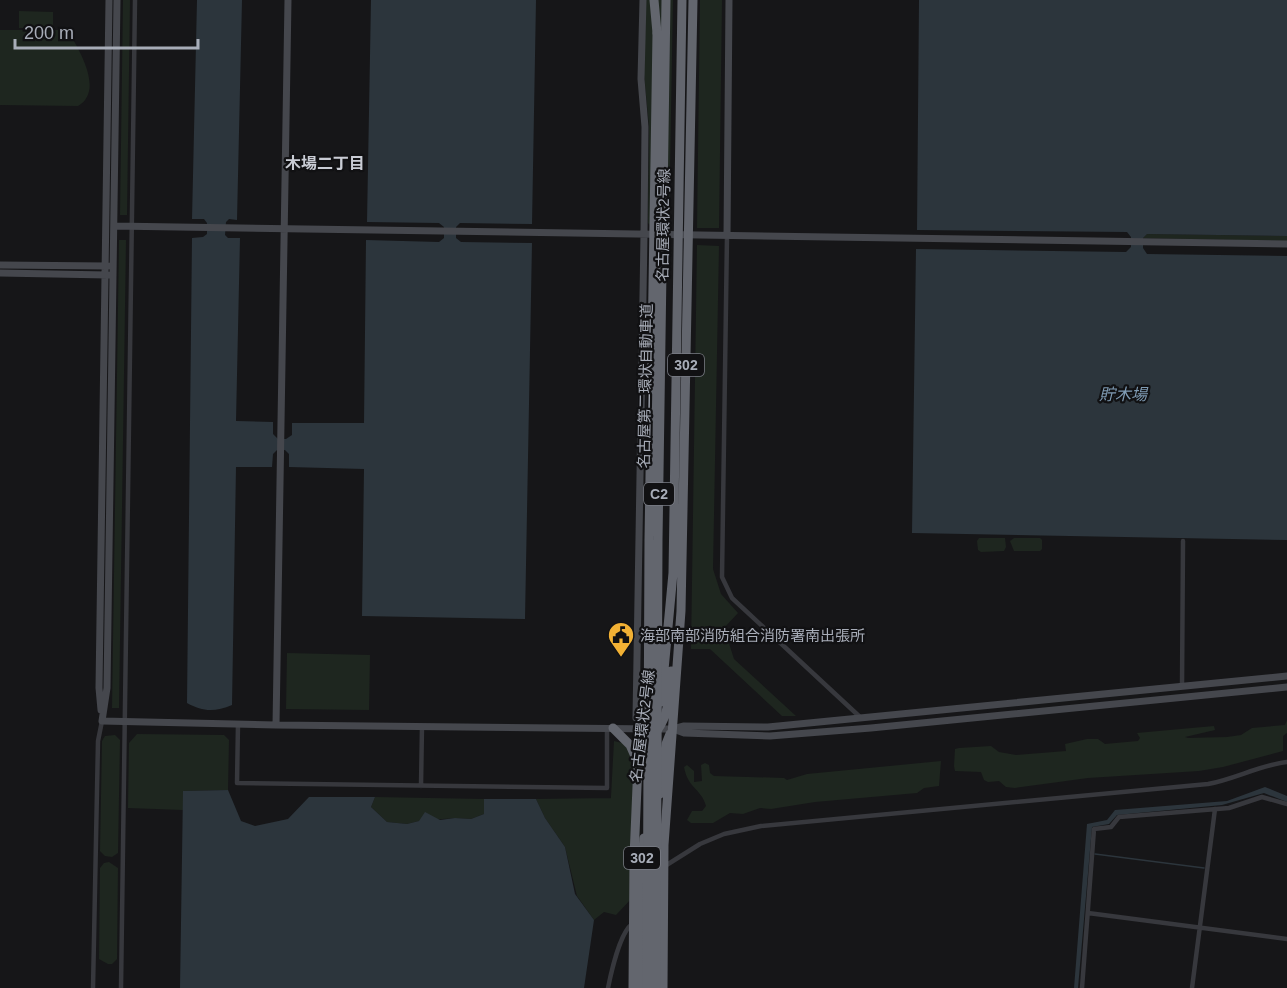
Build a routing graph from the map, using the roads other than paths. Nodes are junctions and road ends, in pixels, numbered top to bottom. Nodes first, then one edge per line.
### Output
1 (109, 0) edge
2 (117, 0) edge
3 (135, 0) edge
4 (288, 0) edge
5 (642, 0) edge
6 (655, 0) edge
7 (666, 0) edge
8 (681, 0) edge
9 (693, 0) edge
10 (729, 0) edge
11 (114, 226) junction
12 (132, 226) junction
13 (284, 229) junction
14 (644, 235) junction
15 (678, 236) junction
16 (689, 236) junction
17 (727, 236) junction
18 (1287, 244) edge
19 (0, 265) edge
20 (109, 266) junction
21 (0, 273) edge
22 (109, 275) junction
23 (1183, 541) dead end
24 (679, 637) junction
25 (1287, 676) edge
26 (1182, 686) junction
27 (1287, 687) edge
28 (860, 717) junction
29 (636, 718) dead end
30 (102, 722) junction
31 (125, 722) junction
32 (238, 724) junction
33 (276, 725) junction
34 (422, 726) junction
35 (610, 728) junction
36 (658, 729) junction
37 (673, 729) junction
38 (1287, 762) edge
39 (422, 786) junction
40 (1287, 804) edge
41 (1215, 809) junction
42 (664, 867) junction
43 (1088, 913) junction
44 (633, 924) junction
45 (1200, 927) junction
46 (1287, 939) edge
47 (93, 988) edge
48 (121, 988) edge
49 (608, 988) edge
50 (633, 988) edge
51 (645, 988) edge
52 (656, 988) edge
53 (663, 988) edge
54 (1082, 988) edge
55 (1192, 988) edge

1 - 20 street
2 - 11 street
3 - 12 street
4 - 13 street
5 - 14 street
6 - 51 highway, 名古屋第二環状自動車道 / C2, bridge
7 - 52 highway, 名古屋第二環状自動車道 / C2, bridge
8 - 15 highway, 名古屋環状2号線 / 302
9 - 16 highway, 名古屋環状2号線 / 302
10 - 17 street
11 - 12 street
11 - 20 street
12 - 13 street
12 - 31 street
13 - 14 street
13 - 33 street
14 - 15 street
14 - 29 street
15 - 16 street
15 - 36 highway, 名古屋環状2号線 / 302
16 - 17 street
16 - 24 highway, 名古屋環状2号線 / 302
17 - 18 street
17 - 28 street
19 - 20 street
20 - 22 street
21 - 22 street
22 - 30 street
23 - 26 street
24 - 36 highway
24 - 37 highway, 名古屋環状2号線 / 302
25 - 26 street
26 - 28 street
27 - 37 street
28 - 37 street
30 - 31 street
30 - 47 street
31 - 32 street
31 - 48 street
32 - 33 street
32 - 39 street
33 - 34 street
34 - 35 street
34 - 39 street
35 - 36 street
35 - 39 street
35 - 44 highway
36 - 37 street
36 - 51 highway, 名古屋環状2号線 / 302
37 - 42 highway, 名古屋環状2号線 / 302
37 - 51 highway
38 - 42 street
40 - 41 street
41 - 43 street
41 - 45 street
42 - 53 highway, 名古屋環状2号線 / 302
43 - 45 street
43 - 54 street
44 - 49 street
44 - 50 highway
45 - 46 street
45 - 55 street

